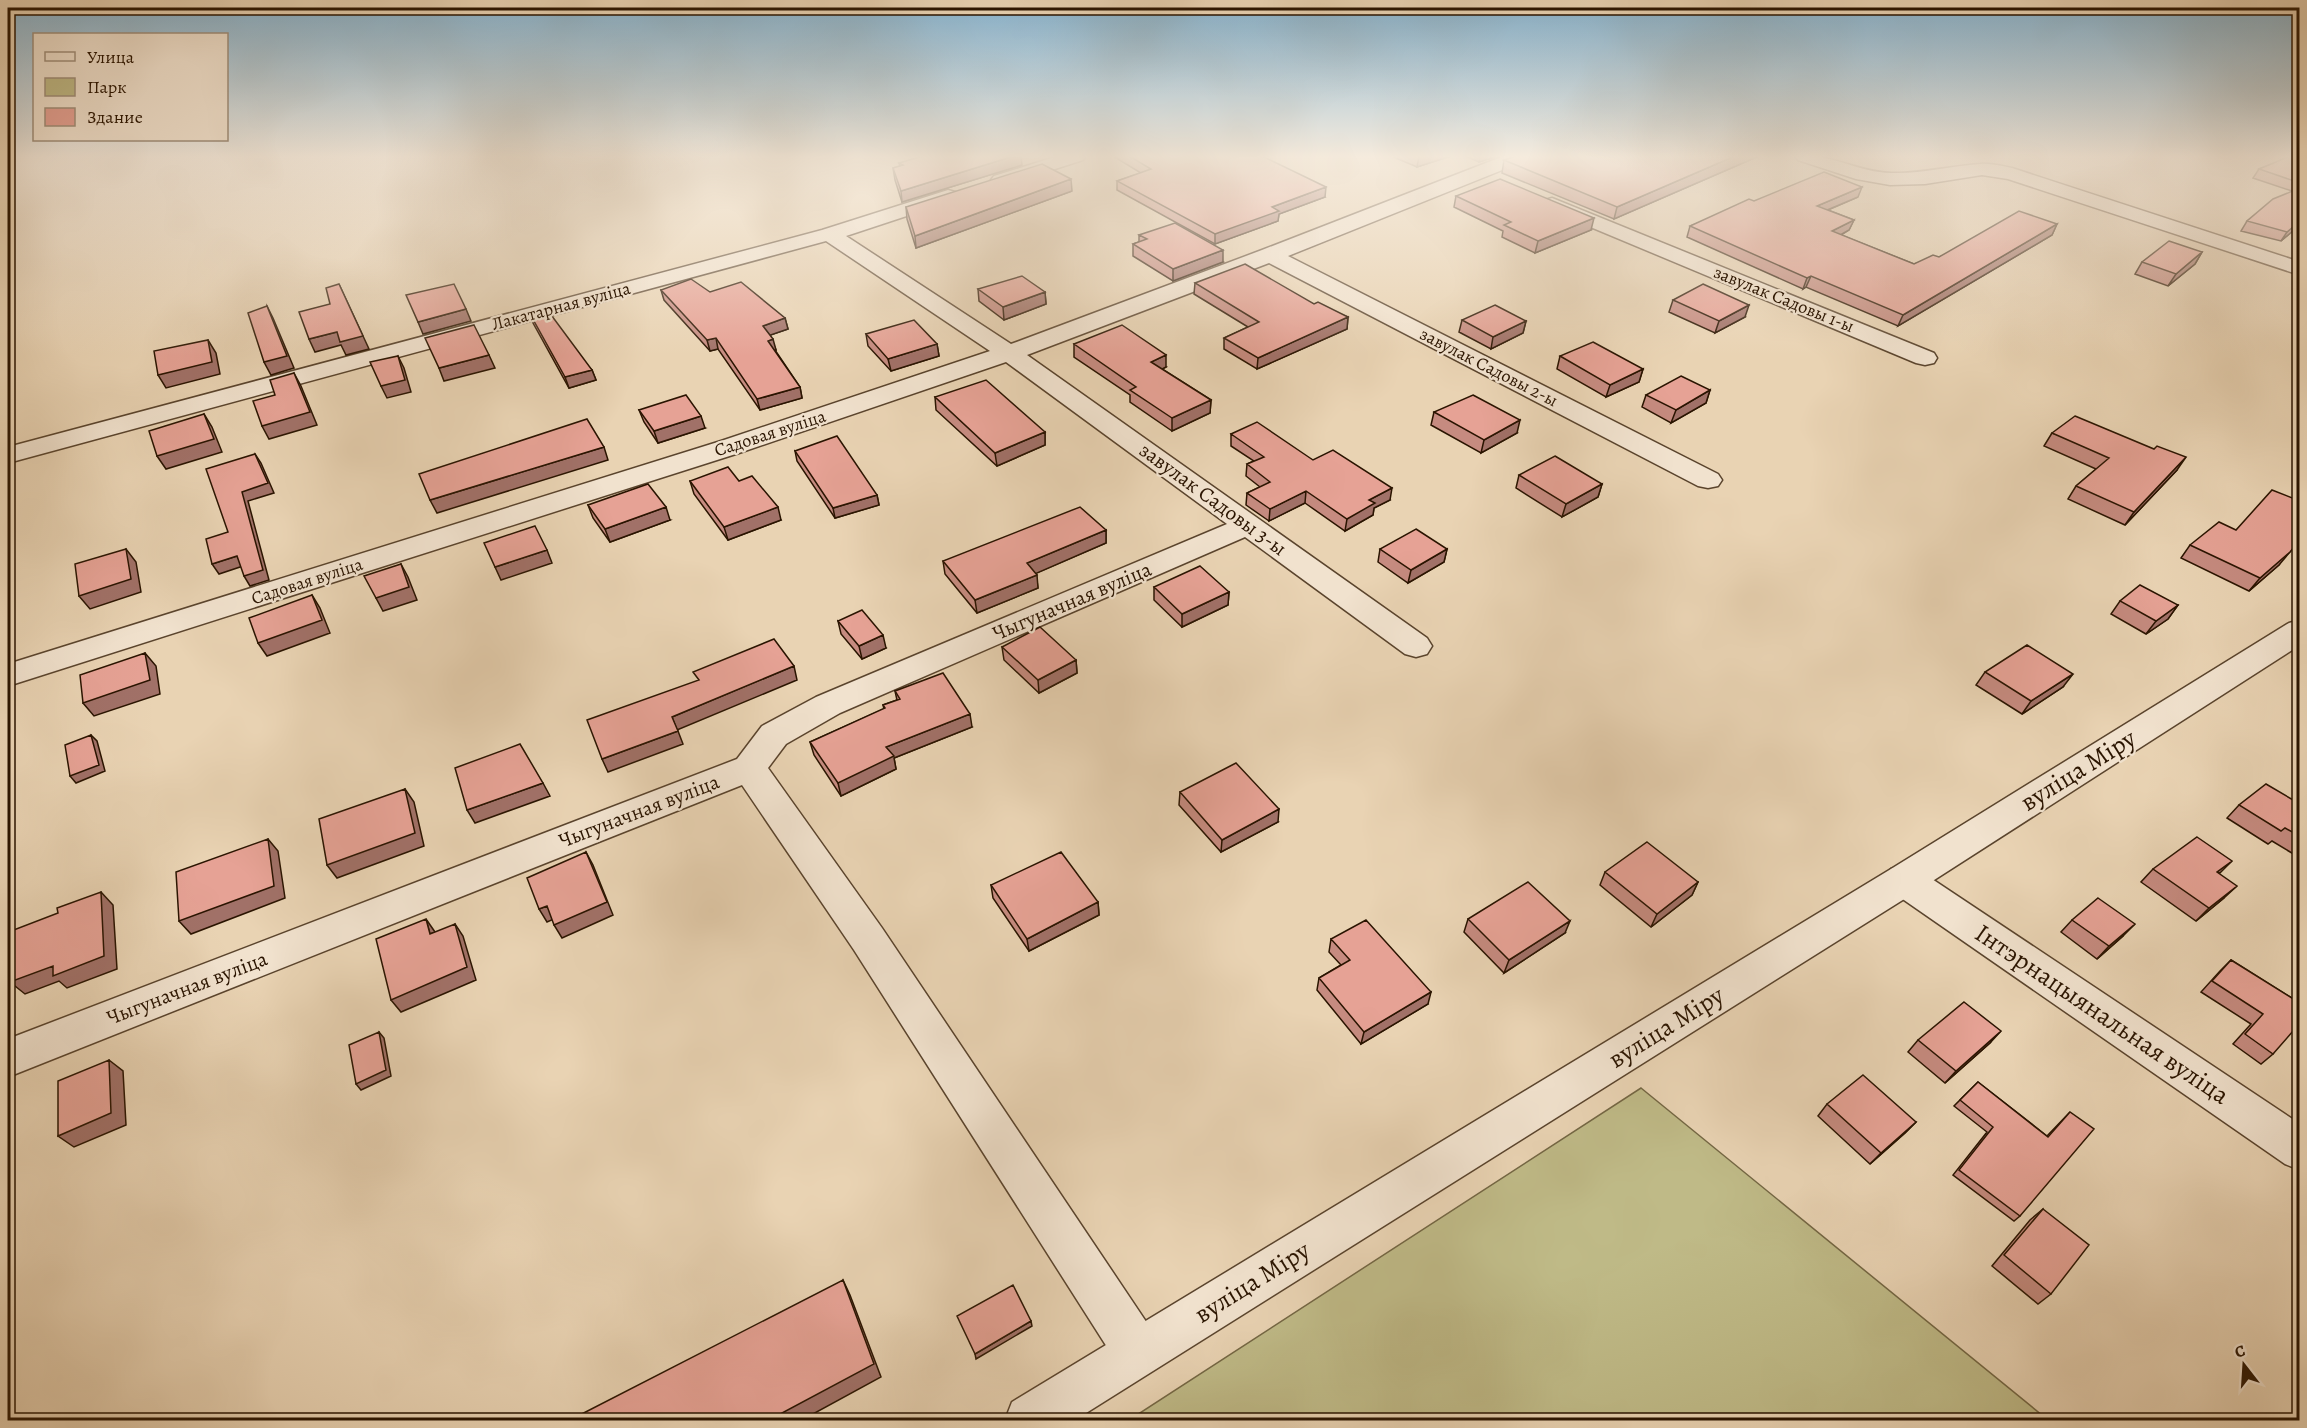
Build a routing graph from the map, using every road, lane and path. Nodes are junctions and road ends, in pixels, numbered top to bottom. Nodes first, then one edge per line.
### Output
1 (864, 223) edge
2 (1350, 223) edge
3 (1598, 223) edge
4 (2159, 223) edge
5 (829, 234) junction
6 (1269, 255) junction
7 (2300, 269) edge
8 (1009, 353) junction
9 (1925, 358) dead end
10 (8, 455) edge
11 (1708, 480) dead end
12 (1248, 525) junction
13 (2300, 630) edge
14 (1416, 646) dead end
15 (8, 675) edge
16 (749, 768) junction
17 (1904, 880) junction
18 (8, 1058) edge
19 (2300, 1149) edge
20 (1138, 1352) junction
21 (1030, 1420) edge

1 - 5 street, Лакатарная вуліца
2 - 6 street, Садовая вуліца
3 - 9 street, завулак Садовы 1-ы
4 - 7 street
5 - 8 street, завулак Садовы 3-ы
5 - 10 street, Лакатарная вуліца
6 - 8 street, Садовая вуліца
6 - 11 street, завулак Садовы 2-ы
8 - 12 street, завулак Садовы 3-ы
8 - 15 street, Садовая вуліца
12 - 14 street, завулак Садовы 3-ы
12 - 16 street, Чыгуначная вуліца
13 - 17 street, вуліца Міру
16 - 18 street, Чыгуначная вуліца
16 - 20 street
17 - 19 street, Інтэрнацыянальная вуліца
17 - 20 street, вуліца Міру
20 - 21 street, вуліца Міру

